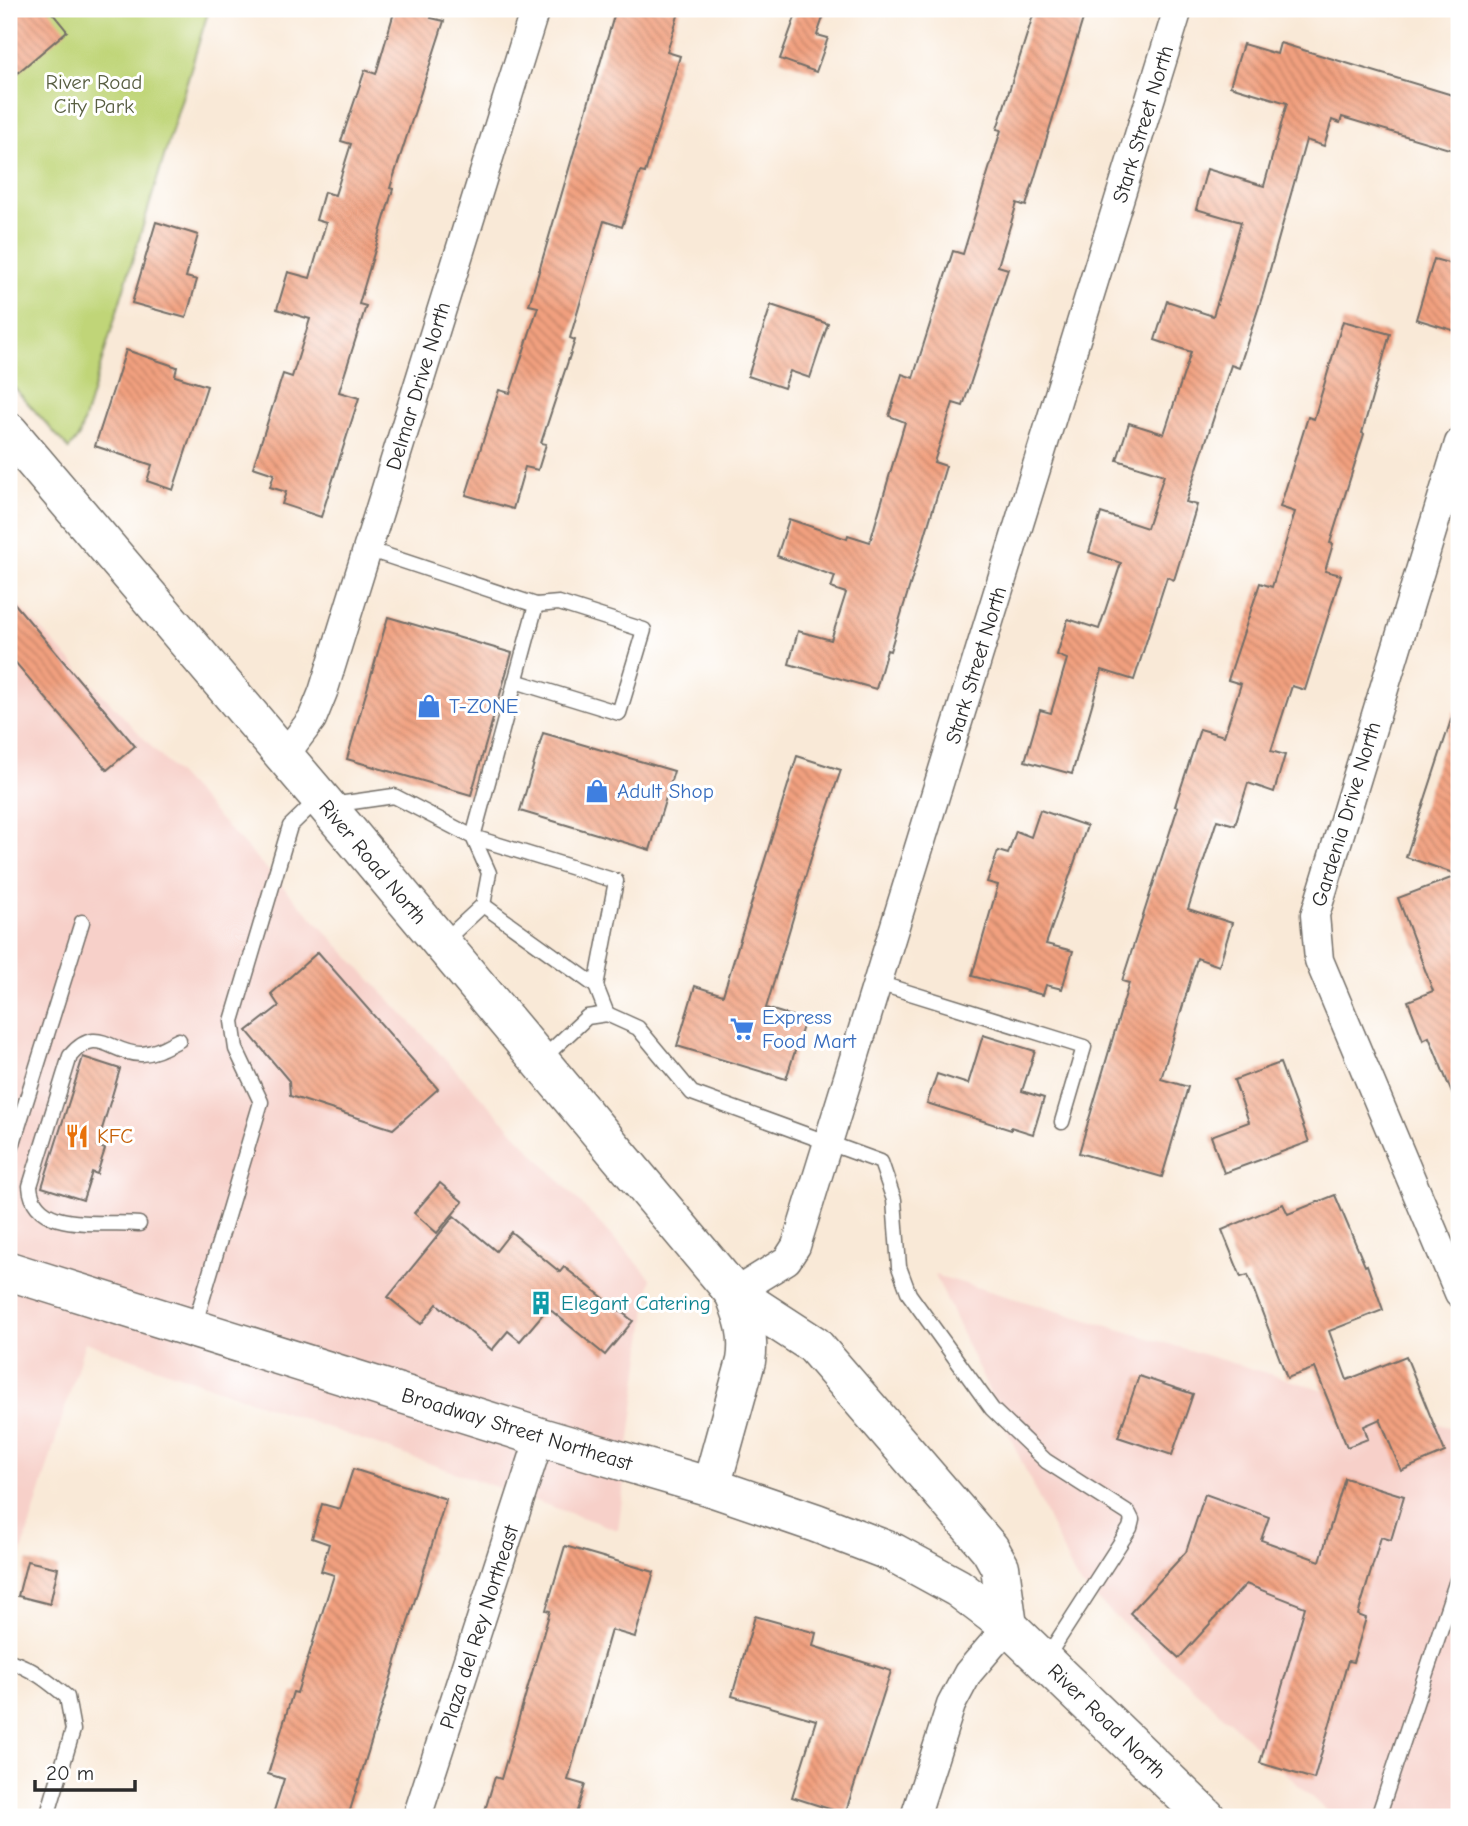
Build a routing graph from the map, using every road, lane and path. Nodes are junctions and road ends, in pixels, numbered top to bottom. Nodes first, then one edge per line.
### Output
1 (535, 9) edge
2 (1178, 9) edge
3 (9, 432) edge
4 (1459, 443) edge
5 (367, 549) junction
6 (536, 605) junction
7 (515, 681) junction
8 (284, 756) junction
9 (323, 802) junction
10 (473, 837) junction
11 (483, 905) junction
12 (82, 922) dead end
13 (441, 944) junction
14 (878, 983) junction
15 (596, 986) junction
16 (607, 1014) junction
17 (179, 1040) dead end
18 (540, 1062) junction
19 (1062, 1122) dead end
20 (828, 1144) junction
21 (10, 1152) edge
22 (139, 1224) dead end
23 (1451, 1253) edge
24 (9, 1270) edge
25 (734, 1293) junction
26 (1459, 1293) edge
27 (193, 1328) junction
28 (540, 1437) junction
29 (711, 1487) junction
30 (1459, 1574) edge
31 (1008, 1626) junction
32 (9, 1661) edge
33 (1044, 1661) junction
34 (47, 1817) edge
35 (417, 1817) edge
36 (915, 1817) edge
37 (1206, 1817) edge
38 (1378, 1817) edge

1 - 5 street, Delmar Drive North
2 - 14 street, Stark Street North
3 - 8 main road, River Road North
4 - 23 street, Gardenia Drive North
5 - 6 lane
5 - 8 street, Delmar Drive North
6 - 7 lane
6 - 7 lane
7 - 10 lane
8 - 9 main road, River Road North
9 - 10 lane
9 - 13 main road, River Road North
9 - 27 lane
10 - 11 lane
10 - 15 lane
11 - 13 lane
11 - 15 lane
12 - 21 lane
13 - 18 main road, River Road North
14 - 19 lane
14 - 20 street, Stark Street North
15 - 16 lane
16 - 18 lane
16 - 20 lane
17 - 22 lane
18 - 25 main road, River Road North
20 - 25 street, Stark Street North
20 - 33 lane
23 - 26 street, Gardenia Drive North
24 - 27 main road, Broadway Street Northeast
25 - 29 main road
25 - 31 main road
27 - 28 main road, Broadway Street Northeast
28 - 29 main road, Broadway Street Northeast
28 - 35 street, Plaza del Rey Northeast
29 - 31 main road, Broadway Street Northeast
30 - 38 lane
31 - 33 main road, River Road North
31 - 36 street
32 - 34 lane
33 - 37 main road, River Road North

